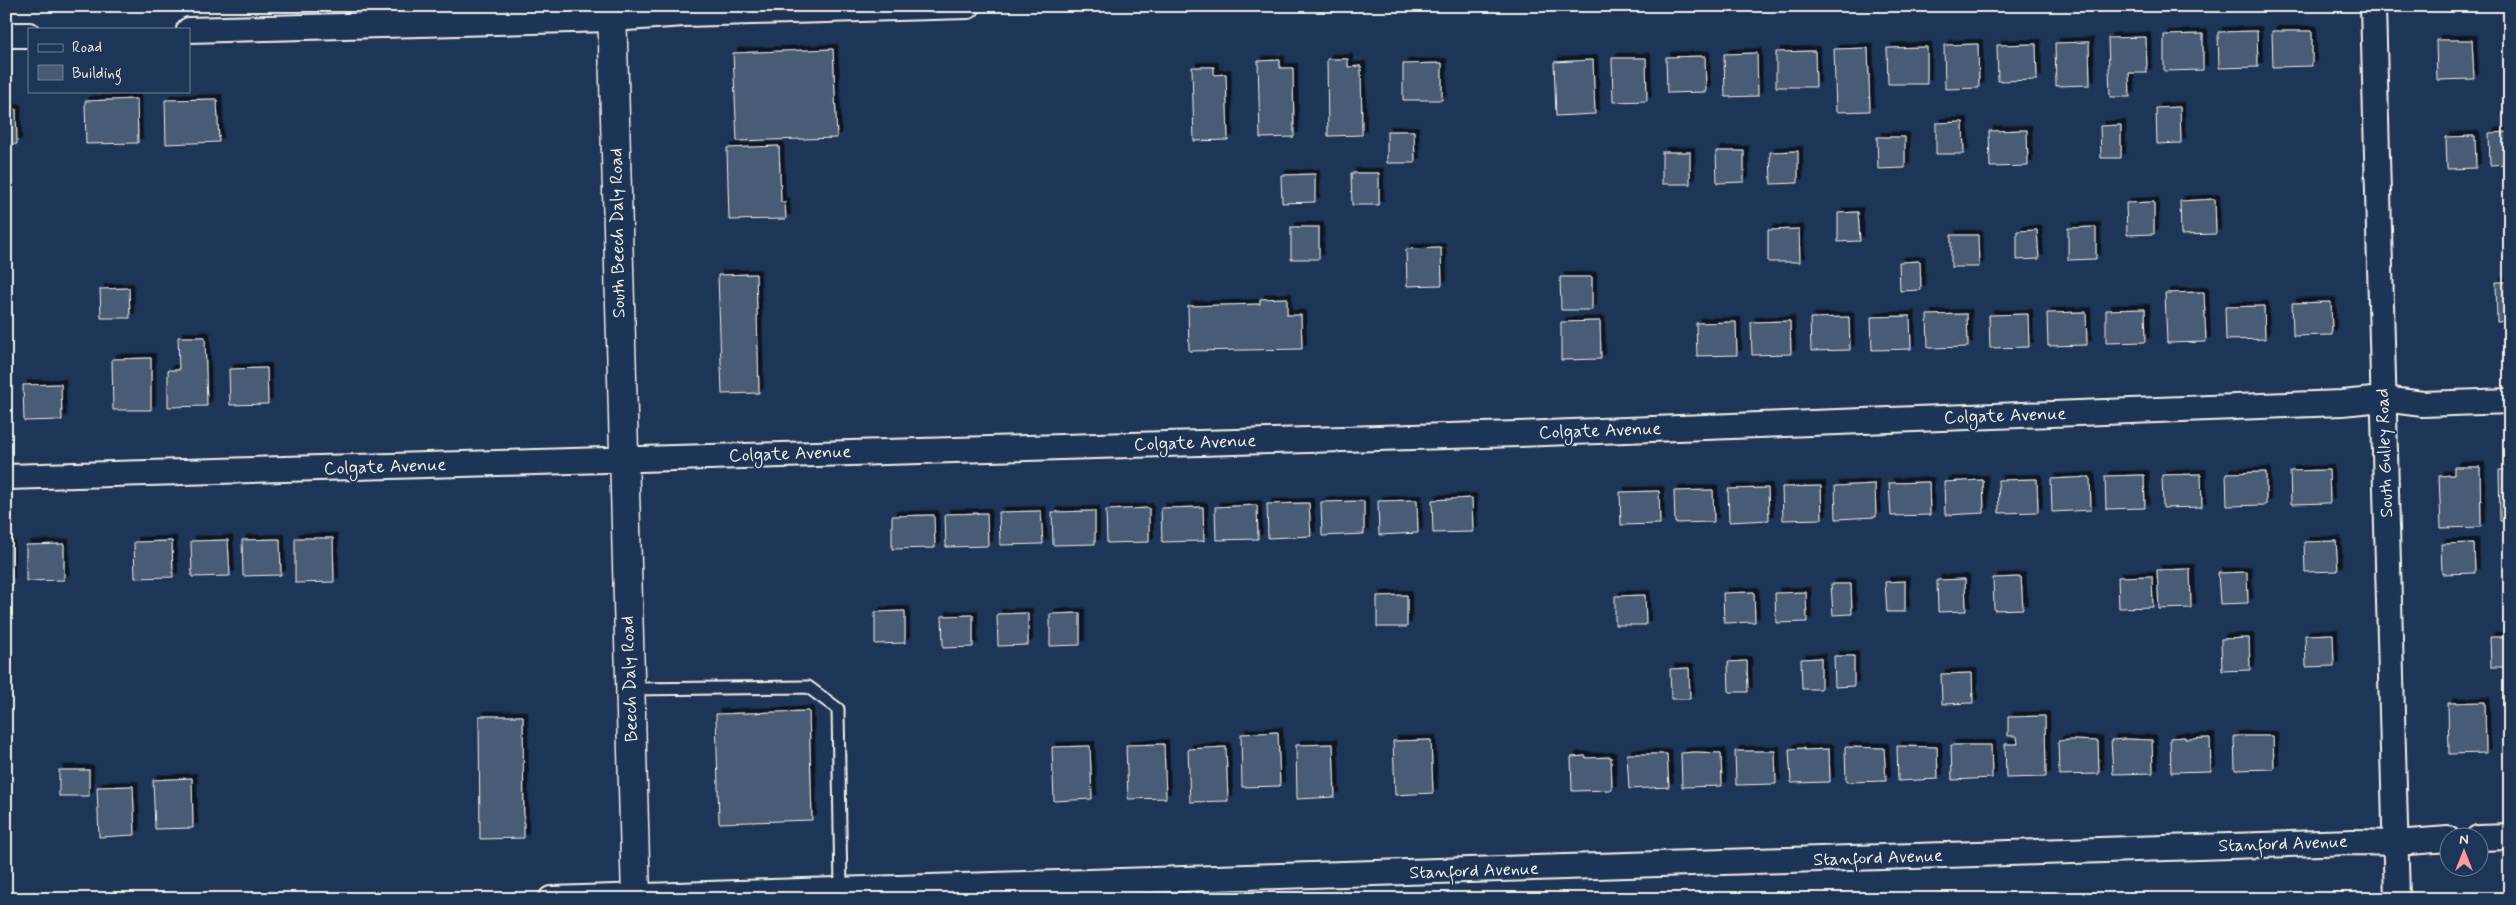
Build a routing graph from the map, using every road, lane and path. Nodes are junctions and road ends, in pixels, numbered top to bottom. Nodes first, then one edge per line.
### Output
1 (968, 6) edge
2 (2373, 6) edge
3 (612, 13) edge
4 (190, 30) edge
5 (28, 34) edge
6 (6, 35) edge
7 (2384, 399) junction
8 (2510, 401) edge
9 (624, 461) junction
10 (6, 477) edge
11 (630, 689) junction
12 (2510, 837) edge
13 (2488, 838) edge
14 (2438, 840) edge
15 (2396, 842) junction
16 (856, 893) edge
17 (636, 898) edge
18 (551, 899) edge
19 (2397, 899) edge

1 - 3 street
2 - 7 street, South Gulley Road
3 - 4 street
3 - 9 main road, South Beech Daly Road
5 - 6 street
7 - 8 street, Colgate Avenue
7 - 9 street, Colgate Avenue
7 - 15 street, South Gulley Road
9 - 10 street, Colgate Avenue
9 - 11 main road, Beech Daly Road
11 - 16 lane
11 - 17 main road, Beech Daly Road
12 - 13 street
14 - 15 street, Stanford Avenue
15 - 16 street, Stanford Avenue
15 - 19 street, South Gulley Road
16 - 17 street, Stanford Avenue
17 - 18 street, Stanford Avenue

